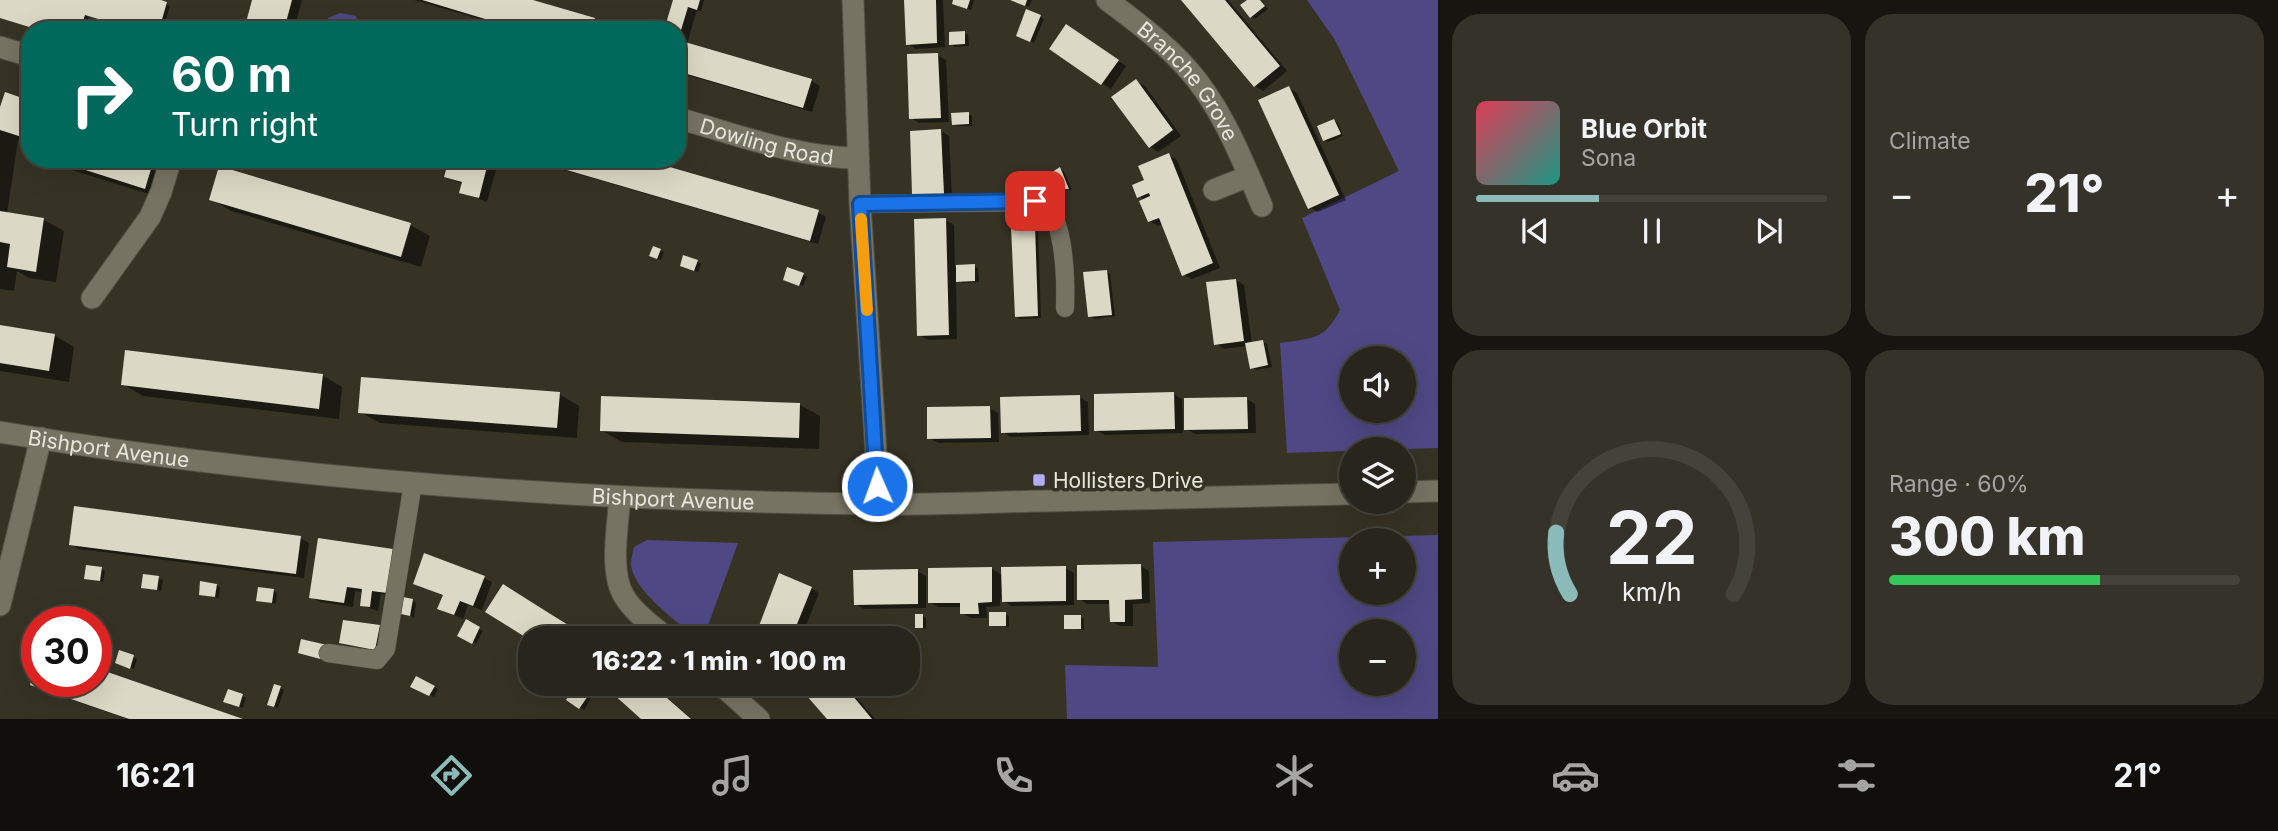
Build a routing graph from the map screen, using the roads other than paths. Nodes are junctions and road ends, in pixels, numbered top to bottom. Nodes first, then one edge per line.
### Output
1 (853, 0) edge
2 (1107, 0) edge
3 (0, 47) edge
4 (21, 53) edge
5 (686, 120) edge
6 (859, 158) junction
7 (168, 168) edge
8 (1249, 176) junction
9 (1214, 190) dead end
10 (860, 204) junction
11 (1262, 206) dead end
12 (92, 298) dead end
13 (1065, 308) dead end
14 (0, 432) edge
15 (41, 438) junction
16 (413, 483) junction
17 (1438, 491) edge
18 (1416, 492) edge
19 (1339, 494) edge
20 (620, 496) junction
21 (877, 504) junction
22 (0, 605) edge
23 (653, 626) edge
24 (328, 653) dead end
25 (733, 696) edge
26 (759, 719) edge

1 - 6 street
2 - 8 street, Branche Grove
3 - 4 street
5 - 6 street, Dowling Road
6 - 10 street
7 - 12 street
8 - 9 street
8 - 11 street, Branche Grove
10 - 13 lane
10 - 21 street
14 - 15 street, Bishport Avenue
15 - 16 street, Bishport Avenue
15 - 22 street
16 - 20 street, Bishport Avenue
16 - 24 lane
17 - 18 street
19 - 21 street, Bishport Avenue
20 - 21 street, Bishport Avenue
20 - 23 street
25 - 26 street

